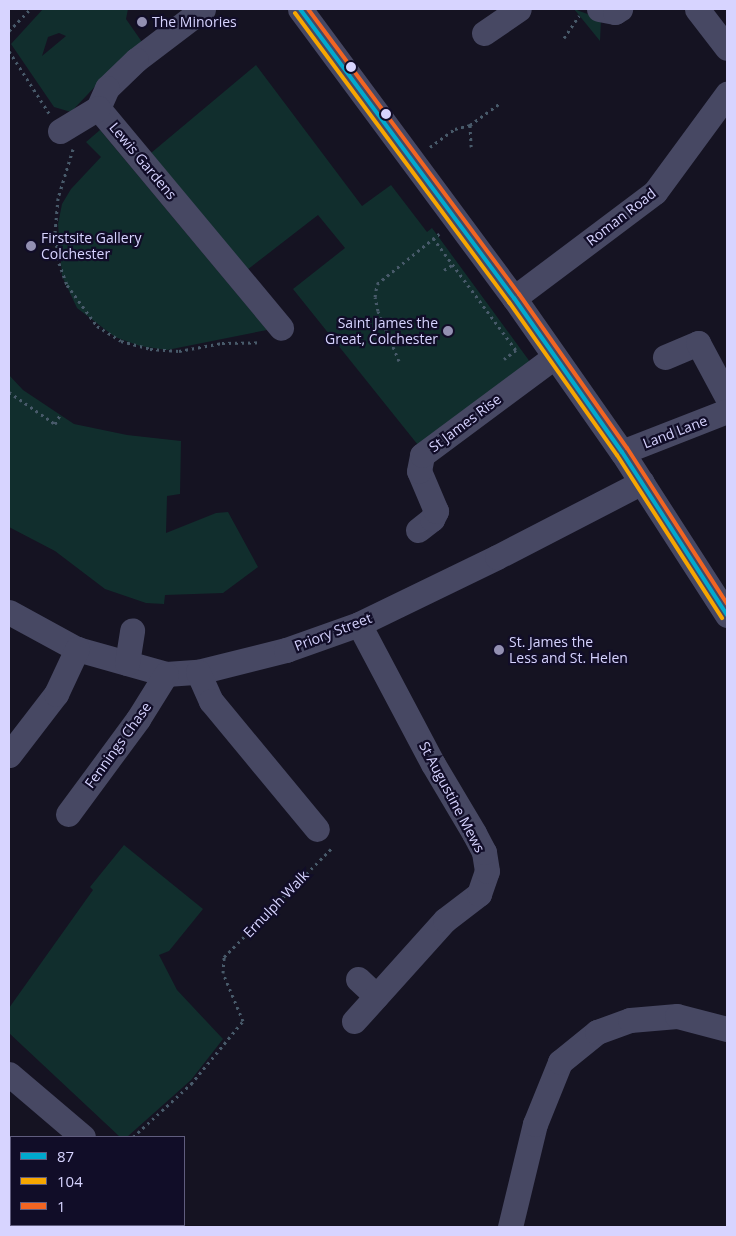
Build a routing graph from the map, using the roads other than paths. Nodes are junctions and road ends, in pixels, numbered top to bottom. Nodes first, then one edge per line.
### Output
1 (203, 9) edge
2 (300, 9) edge
3 (519, 9) edge
4 (620, 9) edge
5 (696, 9) edge
6 (590, 11) edge
7 (484, 34) dead end
8 (727, 48) edge
9 (727, 94) edge
10 (98, 108) junction
11 (60, 131) road end
12 (514, 298) junction
13 (281, 328) dead end
14 (554, 357) junction
15 (664, 357) dead end
16 (727, 398) edge
17 (727, 411) edge
18 (622, 452) junction
19 (642, 482) junction
20 (418, 530) dead end
21 (9, 612) edge
22 (727, 615) edge
23 (359, 624) junction
24 (132, 630) dead end
25 (77, 649) junction
26 (127, 663) junction
27 (198, 672) junction
28 (166, 674) junction
29 (9, 755) edge
30 (68, 814) dead end
31 (317, 829) road end
32 (358, 979) dead end
33 (376, 996) junction
34 (354, 1021) dead end
35 (727, 1029) edge
36 (9, 1074) edge
37 (82, 1136) edge
38 (510, 1227) edge

1 - 10 street
2 - 12 street
3 - 7 street
4 - 6 street
5 - 8 street
9 - 12 street, Roman Road
10 - 11 street
10 - 13 street, Lewis Gardens
12 - 14 street
14 - 18 street
14 - 20 street, St James Rise
15 - 16 street
17 - 18 street, Land Lane
18 - 19 street
19 - 22 street
19 - 23 street, Priory Street
21 - 25 street, Priory Street
23 - 27 street, Priory Street
23 - 33 street, St Augustine Mews
24 - 26 street
25 - 26 street, Priory Street
25 - 29 street
26 - 28 street, Priory Street
27 - 28 street, Priory Street
27 - 31 street
28 - 30 street, Fennings Chase
32 - 33 street
33 - 34 street, St Augustine Mews
35 - 38 street
36 - 37 street

